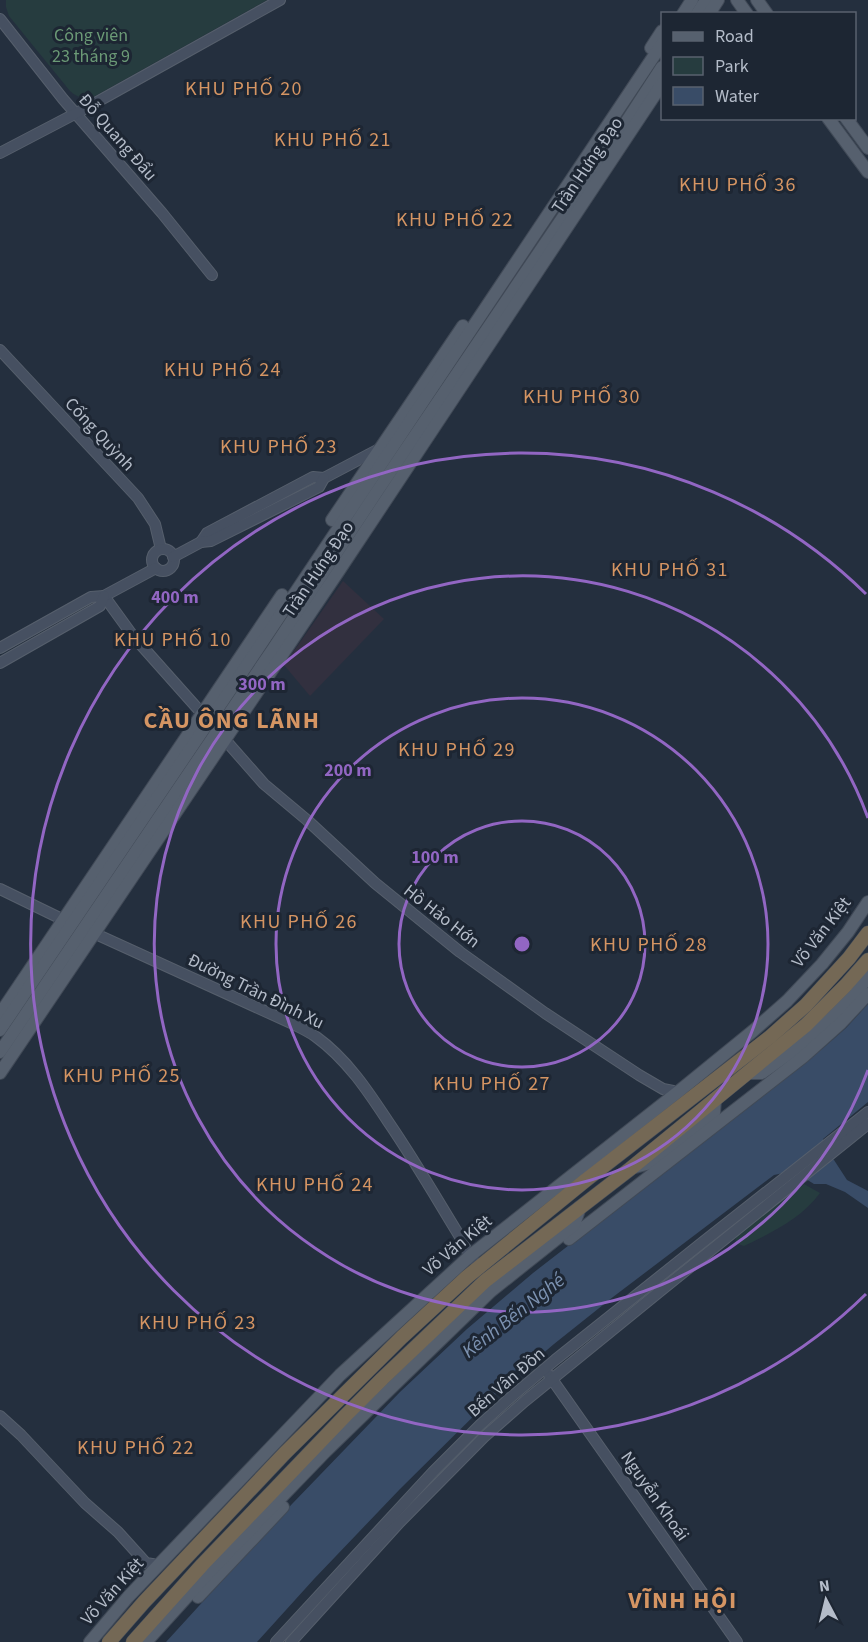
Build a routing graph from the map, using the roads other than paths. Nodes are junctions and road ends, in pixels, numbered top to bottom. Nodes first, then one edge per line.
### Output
1 (280, 0) edge
2 (0, 19) edge
3 (661, 34) edge
4 (661, 47) edge
5 (661, 74) edge
6 (629, 87) junction
7 (656, 88) edge
8 (76, 114) junction
9 (829, 120) edge
10 (847, 120) edge
11 (593, 140) junction
12 (868, 148) edge
13 (0, 153) edge
14 (605, 162) junction
15 (868, 172) edge
16 (212, 275) dead end
17 (493, 289) junction
18 (511, 304) junction
19 (0, 350) edge
20 (428, 386) junction
21 (451, 392) junction
22 (428, 437) junction
23 (413, 441) junction
24 (393, 445) junction
25 (380, 448) junction
26 (333, 526) junction
27 (161, 549) junction
28 (345, 550) junction
29 (173, 557) junction
30 (156, 568) junction
31 (296, 581) junction
32 (104, 596) junction
33 (288, 602) junction
34 (304, 613) junction
35 (255, 644) junction
36 (0, 648) edge
37 (0, 663) edge
38 (205, 717) junction
39 (221, 735) junction
40 (176, 781) junction
41 (0, 889) edge
42 (868, 902) edge
43 (78, 926) junction
44 (868, 933) edge
45 (868, 960) edge
46 (868, 977) edge
47 (868, 994) edge
48 (14, 1016) edge
49 (0, 1030) edge
50 (0, 1052) edge
51 (0, 1072) edge
52 (748, 1073) junction
53 (663, 1089) junction
54 (678, 1092) junction
55 (663, 1104) junction
56 (868, 1112) edge
57 (868, 1124) edge
58 (835, 1145) junction
59 (788, 1180) junction
60 (580, 1207) junction
61 (471, 1255) junction
62 (478, 1267) junction
63 (520, 1268) junction
64 (488, 1286) junction
65 (544, 1369) junction
66 (553, 1379) junction
67 (0, 1416) edge
68 (325, 1452) junction
69 (152, 1564) junction
70 (90, 1642) edge
71 (109, 1642) edge
72 (133, 1642) edge
73 (146, 1642) edge
74 (157, 1642) edge
75 (276, 1642) edge
76 (291, 1642) edge
77 (737, 1642) edge

1 - 8 street
2 - 8 street, Ðỗ Quang Ðẩu
3 - 6 main road, Trần Hưng Đạo
4 - 6 main road, Trần Hưng Đạo
5 - 7 main road, Trần Hưng Đạo
6 - 11 main road, Trần Hưng Đạo
7 - 14 main road, Trần Hưng Đạo
8 - 13 street
8 - 16 street, Ðỗ Quang Ðẩu
9 - 15 main road
10 - 12 main road
11 - 14 main road
11 - 17 main road, Trần Hưng Đạo
14 - 18 main road, Trần Hưng Đạo
17 - 18 main road
17 - 20 main road, Trần Hưng Đạo
18 - 21 main road, Trần Hưng Đạo
19 - 27 street, Cống Quỳnh
20 - 24 main road, Trần Hưng Đạo
20 - 25 main road, Trần Hưng Đạo
21 - 22 main road, Trần Hưng Đạo
21 - 23 main road, Trần Hưng Đạo
22 - 23 street
22 - 28 main road, Trần Hưng Đạo
23 - 24 street
23 - 28 main road, Trần Hưng Đạo
24 - 25 street
24 - 26 main road, Trần Hưng Đạo
25 - 26 main road, Trần Hưng Đạo
25 - 29 street
26 - 31 main road, Trần Hưng Đạo
27 - 29 street
27 - 30 street
28 - 34 main road, Trần Hưng Đạo
29 - 30 street
30 - 32 street
31 - 33 main road, Trần Hưng Đạo
31 - 35 main road, Trần Hưng Đạo
32 - 36 street
32 - 37 street
32 - 38 street
33 - 34 main road
33 - 35 main road, Trần Hưng Đạo
34 - 39 main road, Trần Hưng Đạo
35 - 38 main road, Trần Hưng Đạo
38 - 39 street, Hồ Hảo Hớn
38 - 40 main road, Trần Hưng Đạo
39 - 40 main road, Trần Hưng Đạo
39 - 53 street, Hồ Hảo Hớn
40 - 43 main road, Trần Hưng Đạo
40 - 43 main road, Trần Hưng Đạo
41 - 43 street, Đường Trần Ðình Xu
42 - 54 main road, Võ Văn Kiệt
43 - 48 main road, Trần Hưng Đạo
43 - 48 main road, Trần Hưng Đạo
43 - 61 street, Đường Trần Ðình Xu
44 - 62 highway, Võ Văn Kiệt
45 - 52 highway
46 - 52 main road
47 - 63 main road
48 - 49 main road, Trần Hưng Đạo
48 - 50 main road, Trần Hưng Đạo
48 - 51 main road, Trần Hưng Đạo
52 - 60 highway
53 - 54 street, Hồ Hảo Hớn
53 - 55 street
54 - 55 main road, Võ Văn Kiệt
55 - 61 main road, Võ Văn Kiệt
56 - 58 street
57 - 58 street
58 - 59 street
59 - 65 street, Bến Vân Đồn
59 - 66 street, Bến Vân Đồn
60 - 63 main road
60 - 64 highway
61 - 62 street, Đường Trần Ðình Xu
61 - 69 main road, Võ Văn Kiệt
62 - 64 street, Đường Trần Ðình Xu
62 - 71 highway, Võ Văn Kiệt
63 - 64 main road
64 - 68 main road
64 - 72 highway
65 - 66 street, Nguyễn Khoái
65 - 75 street, Bến Vân Đồn
66 - 76 street, Bến Vân Đồn
66 - 77 street, Nguyễn Khoái
67 - 69 street
68 - 73 main road
68 - 74 main road
69 - 70 main road, Võ Văn Kiệt

